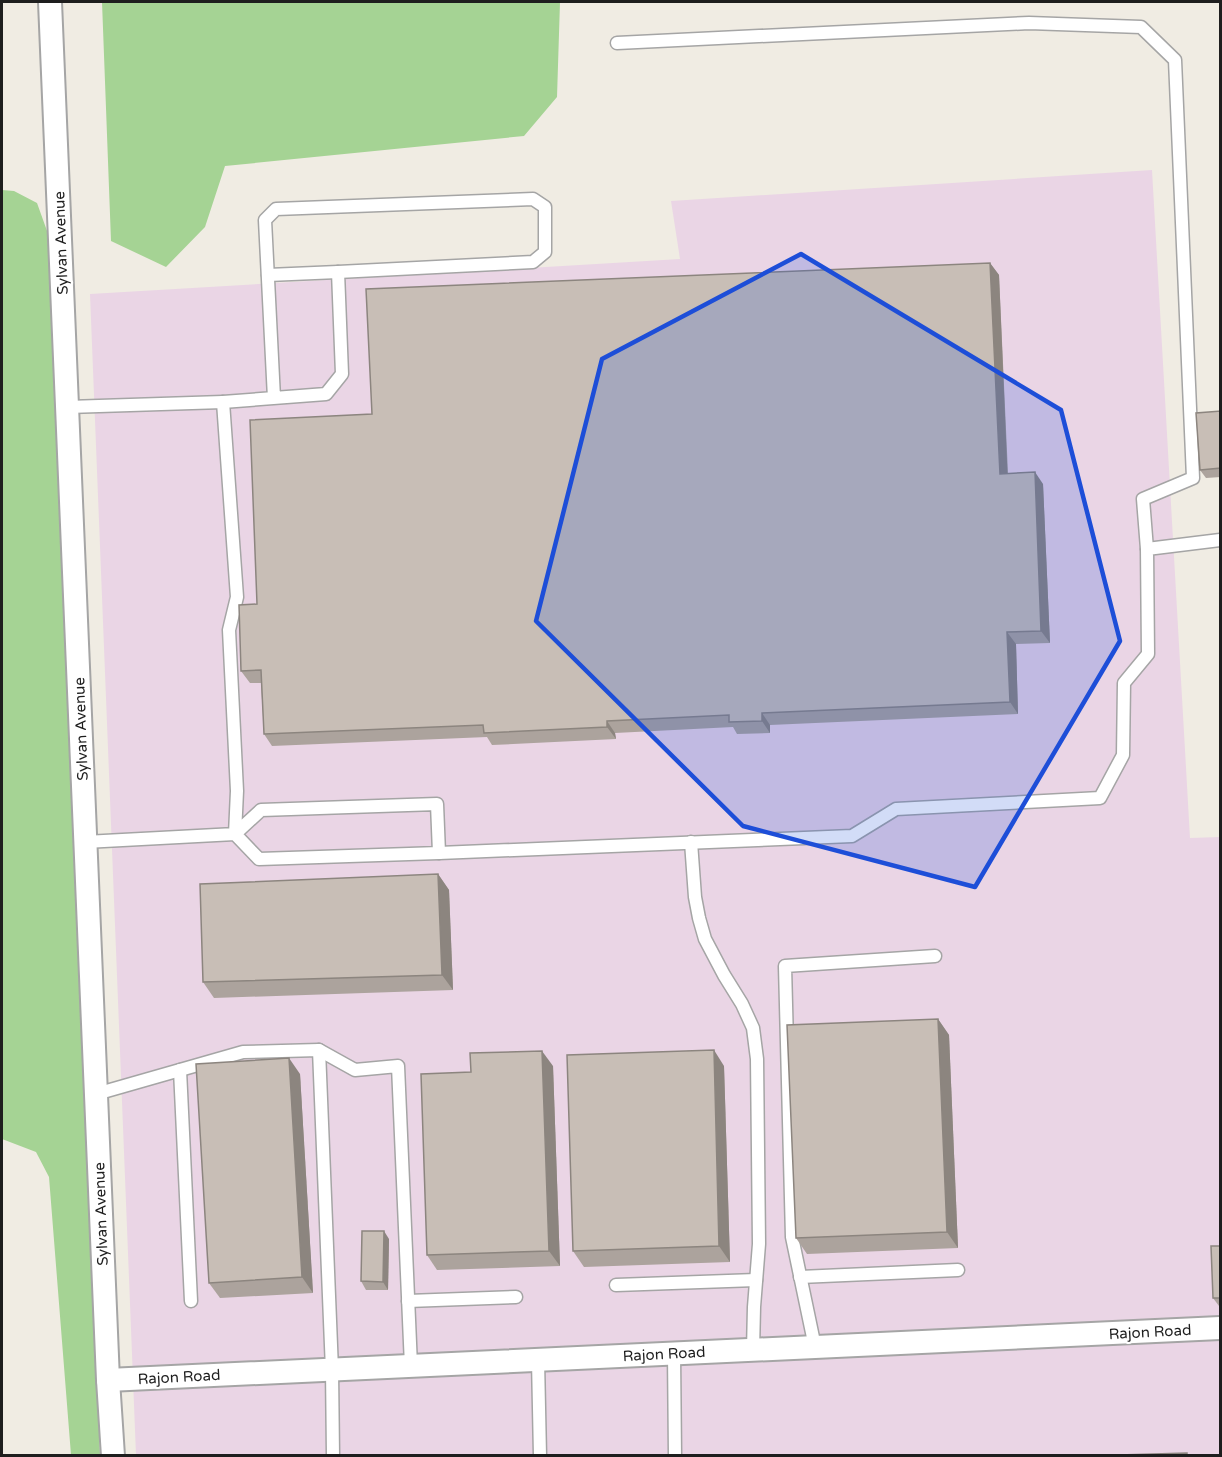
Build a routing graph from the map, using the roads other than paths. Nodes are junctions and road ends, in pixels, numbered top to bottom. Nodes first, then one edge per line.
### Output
1 (50, 2) edge
2 (617, 43) dead end
3 (338, 272) junction
4 (268, 275) junction
5 (274, 398) junction
6 (223, 402) junction
7 (68, 407) junction
8 (1221, 540) edge
9 (1147, 549) junction
10 (235, 834) junction
11 (85, 842) junction
12 (691, 842) junction
13 (439, 853) junction
14 (935, 956) dead end
15 (319, 1050) junction
16 (180, 1070) junction
17 (96, 1094) junction
18 (958, 1270) dead end
19 (800, 1277) junction
20 (756, 1280) junction
21 (616, 1285) dead end
22 (516, 1297) dead end
23 (191, 1301) dead end
24 (408, 1301) junction
25 (1221, 1329) edge
26 (815, 1347) junction
27 (753, 1350) junction
28 (674, 1354) junction
29 (538, 1360) junction
30 (411, 1366) junction
31 (332, 1370) junction
32 (108, 1380) junction
33 (113, 1455) edge
34 (333, 1455) edge
35 (540, 1455) edge
36 (675, 1455) edge

1 - 7 street, Sylvan Avenue
2 - 9 lane
3 - 4 lane
3 - 4 lane
3 - 5 lane
4 - 5 lane
5 - 6 lane
6 - 7 lane
6 - 10 lane
7 - 11 street, Sylvan Avenue
8 - 9 lane
9 - 12 lane
10 - 11 lane
10 - 13 lane
10 - 13 lane
11 - 17 street, Sylvan Avenue
12 - 13 lane
12 - 20 lane
14 - 19 lane
15 - 16 lane
15 - 24 lane
15 - 31 lane
16 - 17 lane
16 - 23 lane
17 - 32 street, Sylvan Avenue
18 - 19 lane
19 - 26 lane
20 - 21 lane
20 - 27 lane
22 - 24 lane
24 - 30 lane
25 - 26 street, Rajon Road
26 - 27 street, Rajon Road
27 - 28 street, Rajon Road
28 - 29 street, Rajon Road
28 - 36 lane
29 - 30 street, Rajon Road
29 - 35 lane
30 - 31 street, Rajon Road
31 - 32 street, Rajon Road
31 - 34 lane
32 - 33 street, Sylvan Avenue

